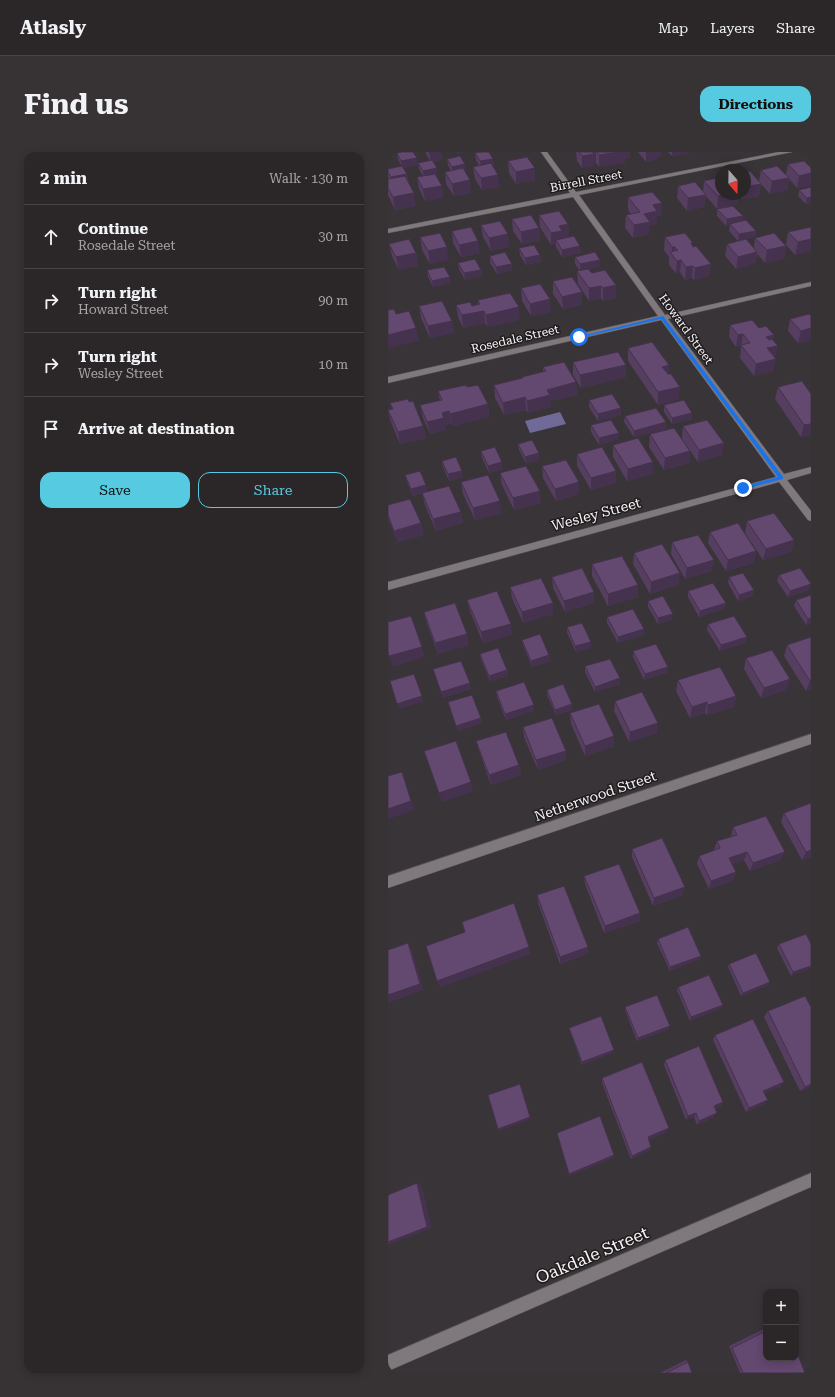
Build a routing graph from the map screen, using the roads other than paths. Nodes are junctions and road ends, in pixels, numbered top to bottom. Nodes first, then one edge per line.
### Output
1 (544, 152) edge
2 (789, 152) edge
3 (575, 194) junction
4 (388, 231) edge
5 (811, 284) edge
6 (663, 318) junction
7 (388, 380) edge
8 (811, 470) edge
9 (782, 478) junction
10 (811, 518) edge
11 (388, 586) edge
12 (811, 739) edge
13 (388, 882) edge
14 (811, 1180) edge
15 (388, 1363) edge

1 - 3 street, Howard Street
2 - 3 street, Birrell Street
3 - 4 street, Birrell Street
3 - 6 street, Howard Street
5 - 6 street, Rosedale Street
6 - 7 street, Rosedale Street
6 - 9 street, Howard Street
8 - 9 street, Wesley Street
9 - 10 street, Howard Street
9 - 11 street, Wesley Street
12 - 13 street, Netherwood Street
14 - 15 street, Oakdale Street

